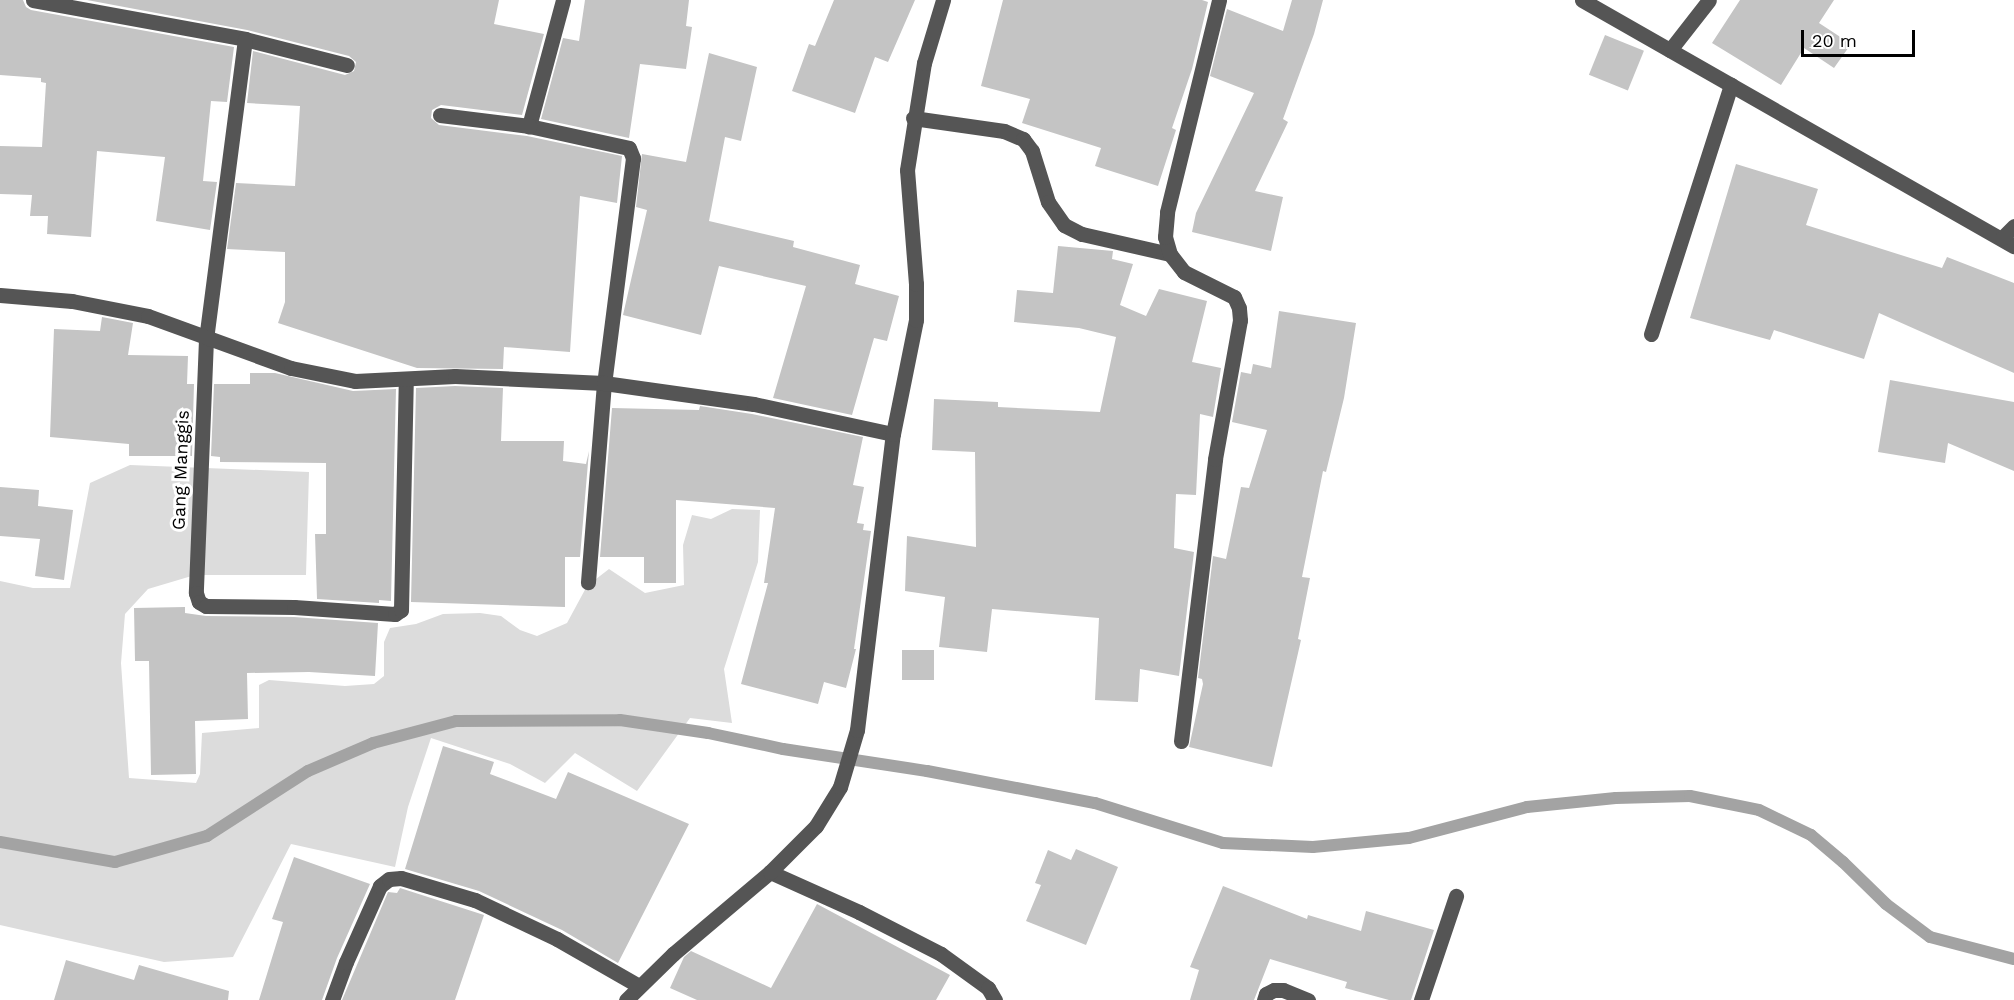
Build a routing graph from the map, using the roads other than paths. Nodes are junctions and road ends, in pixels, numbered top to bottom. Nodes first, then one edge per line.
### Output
1 (33, 0) edge
2 (563, 0) edge
3 (943, 0) edge
4 (1219, 0) edge
5 (1582, 0) edge
6 (1709, 0) edge
7 (245, 39) junction
8 (1670, 50) junction
9 (347, 65) dead end
10 (1731, 85) junction
11 (440, 115) dead end
12 (913, 118) junction
13 (529, 126) junction
14 (2014, 226) edge
15 (2008, 242) edge
16 (1170, 254) junction
17 (0, 295) edge
18 (1651, 334) dead end
19 (207, 339) junction
20 (406, 379) junction
21 (604, 383) junction
22 (893, 434) junction
23 (588, 582) dead end
24 (1181, 741) dead end
25 (770, 872) junction
26 (1456, 896) dead end
27 (639, 986) junction
28 (332, 1000) edge
29 (626, 1000) edge
30 (995, 1000) edge
31 (1264, 1000) edge
32 (1308, 1000) edge
33 (1421, 1000) edge

1 - 7 street
2 - 13 street
3 - 12 street
4 - 16 street
5 - 8 street
6 - 8 street
7 - 9 street
7 - 19 street, Gang Manggis
8 - 10 street
10 - 15 street
10 - 18 street
11 - 13 street
12 - 16 street
12 - 22 street
13 - 21 street
14 - 15 street
16 - 24 street
17 - 19 street
19 - 20 street
19 - 20 street, Gang Manggis
20 - 21 street
21 - 22 street
21 - 23 street
22 - 25 street
25 - 27 street
25 - 30 street
26 - 33 street
27 - 28 street
27 - 29 street
31 - 32 street

